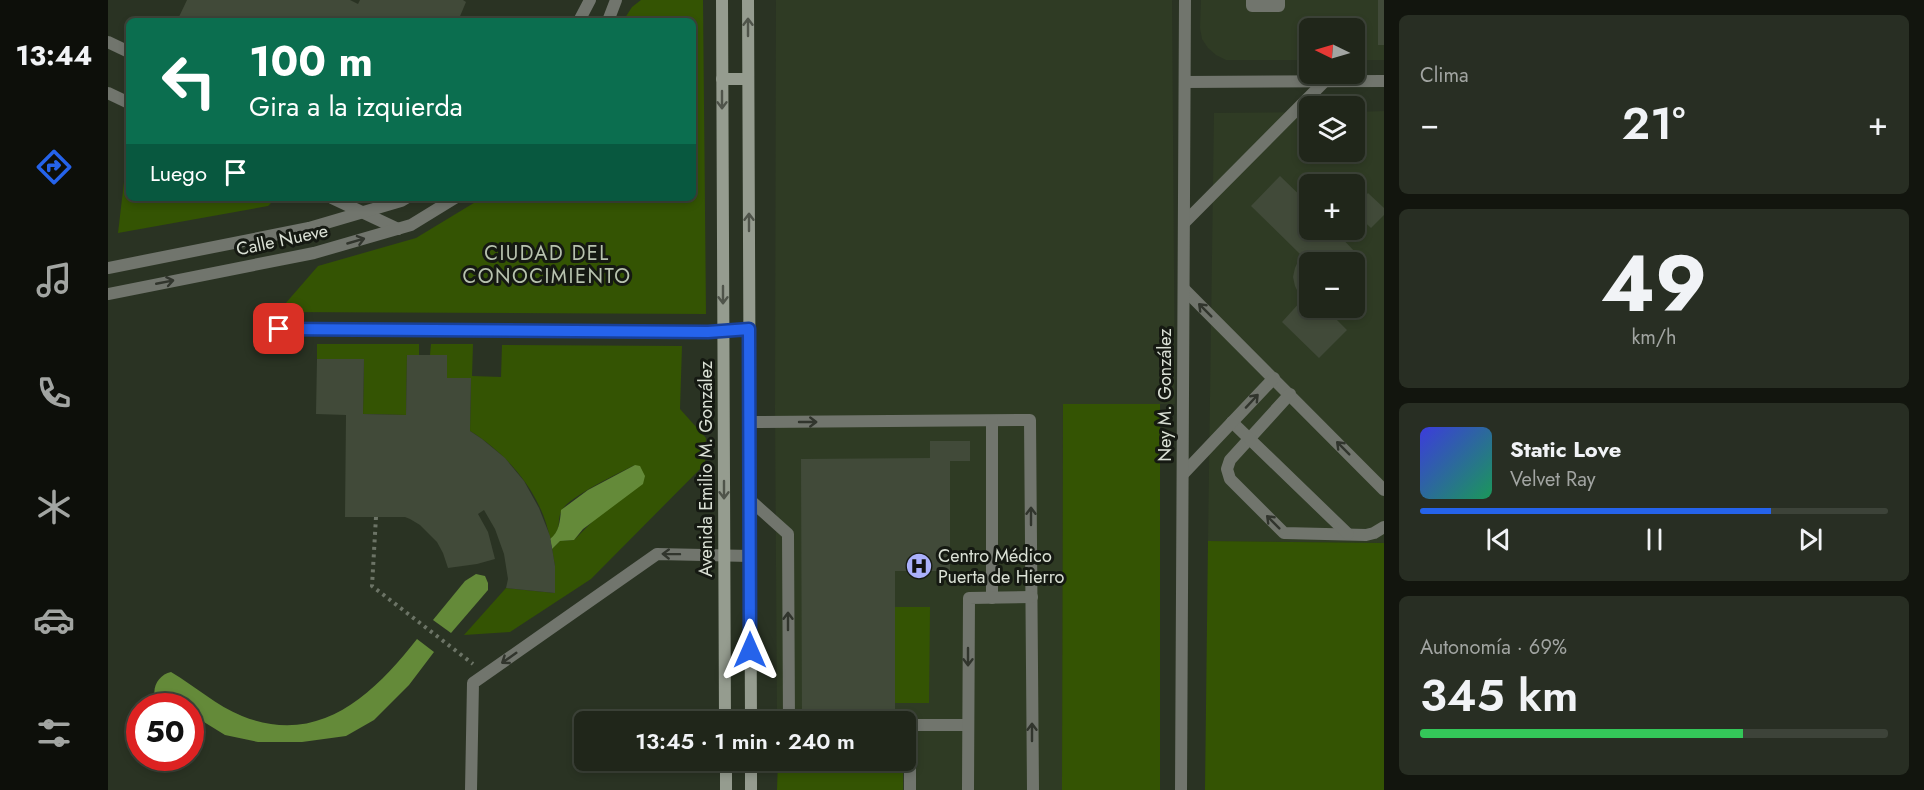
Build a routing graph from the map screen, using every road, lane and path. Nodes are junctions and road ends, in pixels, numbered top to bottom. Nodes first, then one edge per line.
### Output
1 (590, 0) edge
2 (616, 0) edge
3 (722, 0) edge
4 (748, 0) edge
5 (1185, 0) edge
6 (1252, 0) edge
7 (1279, 0) edge
8 (581, 18) edge
9 (609, 18) edge
10 (108, 42) edge
11 (126, 51) edge
12 (748, 78) junction
13 (722, 79) junction
14 (1365, 81) edge
15 (1384, 81) edge
16 (1185, 82) junction
17 (1299, 82) edge
18 (1322, 84) edge
19 (108, 93) edge
20 (126, 102) edge
21 (338, 201) edge
22 (401, 201) edge
23 (450, 201) edge
24 (362, 212) junction
25 (1184, 223) junction
26 (398, 229) junction
27 (108, 268) edge
28 (1184, 289) junction
29 (108, 294) edge
30 (279, 329) dead end
31 (749, 329) junction
32 (723, 330) junction
33 (1274, 378) junction
34 (1290, 394) junction
35 (992, 421) junction
36 (749, 422) junction
37 (1232, 422) junction
38 (1250, 439) junction
39 (1183, 474) junction
40 (1384, 490) edge
41 (750, 500) junction
42 (376, 517) dead end
43 (1384, 526) edge
44 (1348, 534) junction
45 (724, 555) junction
46 (750, 556) junction
47 (1032, 597) junction
48 (992, 598) junction
49 (486, 674) junction
50 (725, 711) edge
51 (751, 711) edge
52 (789, 711) edge
53 (916, 725) edge
54 (968, 725) junction
55 (726, 771) edge
56 (751, 771) edge
57 (909, 771) edge
58 (471, 790) edge
59 (726, 790) edge
60 (751, 790) edge
61 (910, 790) edge
62 (968, 790) edge
63 (1033, 790) edge
64 (1181, 790) edge

1 - 8 street
2 - 9 street
3 - 13 main road, Avenida Emilio M. González
12 -> 4 main road
5 - 16 street, Ney M. González
6 - 7 street
10 - 11 street
12 - 13 main road
31 -> 12 main road
13 -> 32 main road, Avenida Emilio M. González
14 - 15 street
16 - 17 street
16 - 25 street, Ney M. González
18 - 25 street
19 - 20 street
21 - 24 street
22 - 24 street, Calle Nueve
23 - 26 street, Calle Nueve
24 - 26 street
24 - 27 street, Calle Nueve
25 - 28 street, Ney M. González
29 -> 26 street, Calle Nueve
33 -> 28 street
28 - 39 street, Ney M. González
30 - 32 street
31 - 32 street
31 - 36 main road
32 -> 45 main road, Avenida Emilio M. González
33 - 34 street
37 -> 33 street
34 - 38 street
40 -> 34 street
36 -> 35 street
47 -> 35 street
35 - 48 street
36 - 41 main road
37 - 38 street
37 - 39 street
38 - 44 street
44 -> 38 street
39 - 64 street, Ney M. González
41 - 46 main road
52 -> 41 street
42 - 49 path
43 - 44 street
45 - 46 street
45 -> 49 street
45 - 50 main road, Avenida Emilio M. González
46 - 51 main road
47 - 48 street
63 -> 47 street
48 -> 54 street
49 - 58 street
53 - 54 street
54 - 62 street
55 - 59 main road
56 - 60 main road
57 - 61 street

